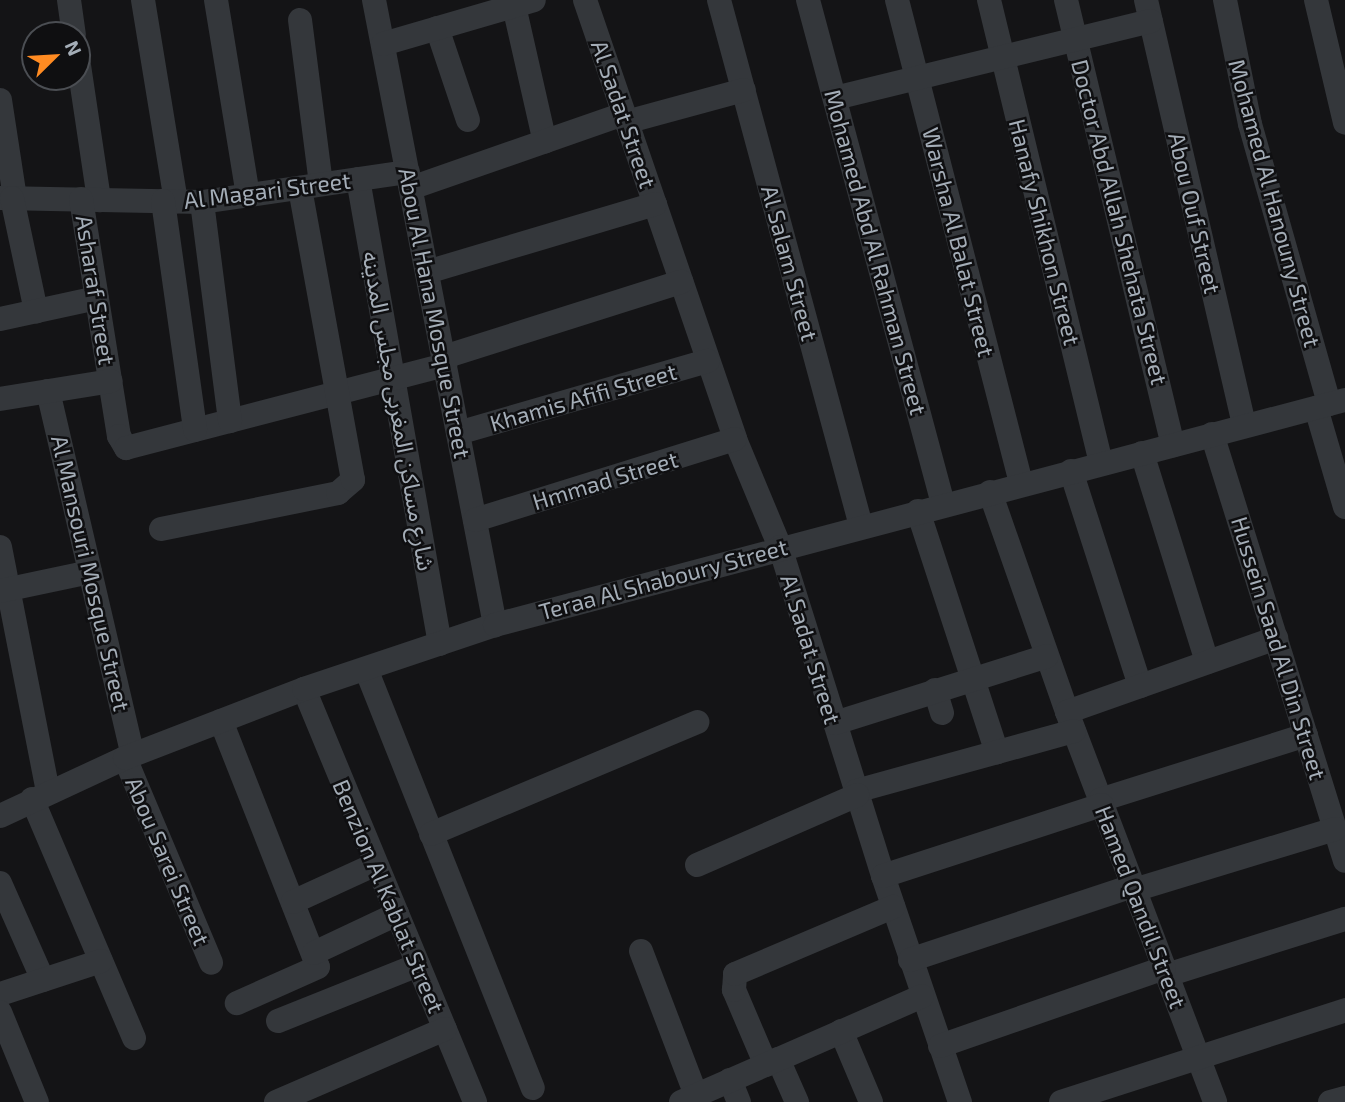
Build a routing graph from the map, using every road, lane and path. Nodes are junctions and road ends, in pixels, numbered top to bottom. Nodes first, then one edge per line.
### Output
1 (69, 0) edge
2 (143, 0) edge
3 (216, 0) edge
4 (374, 0) edge
5 (585, 0) edge
6 (719, 0) edge
7 (808, 0) edge
8 (897, 0) edge
9 (989, 0) edge
10 (1066, 0) edge
11 (1225, 0) edge
12 (1316, 0) edge
13 (524, 3) edge
14 (1148, 11) edge
15 (300, 20) dead end
16 (73, 21) edge
17 (437, 28) junction
18 (1334, 30) edge
19 (1075, 40) junction
20 (383, 44) junction
21 (1003, 57) junction
22 (917, 78) junction
23 (744, 90) junction
24 (80, 91) edge
25 (835, 98) junction
26 (0, 100) edge
27 (625, 118) junction
28 (468, 120) dead end
29 (1345, 123) edge
30 (545, 142) junction
31 (358, 179) junction
32 (409, 180) junction
33 (310, 186) junction
34 (248, 195) junction
35 (9, 198) edge
36 (90, 199) junction
37 (169, 201) junction
38 (202, 202) junction
39 (655, 204) junction
40 (427, 272) junction
41 (681, 282) junction
42 (97, 298) junction
43 (36, 311) junction
44 (0, 319) edge
45 (444, 361) junction
46 (708, 361) junction
47 (393, 379) junction
48 (111, 381) junction
49 (48, 391) junction
50 (337, 393) junction
51 (0, 399) edge
52 (1330, 404) edge
53 (230, 421) junction
54 (1244, 426) junction
55 (195, 430) junction
56 (458, 433) junction
57 (1212, 434) junction
58 (735, 439) junction
59 (1173, 445) junction
60 (1142, 453) junction
61 (1101, 463) junction
62 (1071, 471) junction
63 (1021, 484) junction
64 (990, 492) junction
65 (943, 504) junction
66 (1345, 507) edge
67 (918, 511) junction
68 (475, 520) junction
69 (861, 526) junction
70 (161, 529) dead end
71 (0, 547) edge
72 (780, 547) junction
73 (90, 572) junction
74 (4, 590) edge
75 (495, 625) junction
76 (1276, 638) junction
77 (440, 644) junction
78 (1047, 656) junction
79 (1207, 662) junction
80 (366, 668) junction
81 (973, 678) junction
82 (1140, 686) junction
83 (304, 689) junction
84 (935, 690) junction
85 (942, 713) dead end
86 (221, 721) junction
87 (697, 722) dead end
88 (1070, 722) junction
89 (835, 723) junction
90 (1306, 735) junction
91 (997, 752) junction
92 (129, 757) junction
93 (856, 793) junction
94 (40, 796) junction
95 (1101, 802) junction
96 (0, 816) edge
97 (1335, 829) junction
98 (432, 834) junction
99 (1345, 861) edge
100 (376, 864) junction
101 (697, 865) dead end
102 (883, 876) junction
103 (0, 883) edge
104 (1134, 888) junction
105 (293, 902) junction
106 (893, 907) junction
107 (397, 914) junction
108 (1345, 919) edge
109 (641, 951) dead end
110 (314, 953) junction
111 (910, 960) junction
112 (102, 961) junction
113 (212, 963) dead end
114 (418, 965) junction
115 (1166, 972) junction
116 (43, 980) junction
117 (0, 994) edge
118 (922, 996) junction
119 (237, 1003) dead end
120 (1345, 1010) edge
121 (0, 1012) edge
122 (278, 1021) dead end
123 (445, 1030) junction
124 (841, 1031) junction
125 (134, 1038) dead end
126 (940, 1046) junction
127 (1200, 1057) junction
128 (772, 1062) junction
129 (533, 1088) dead end
130 (734, 1091) edge
131 (1345, 1098) edge
132 (689, 1099) edge
133 (37, 1102) edge
134 (276, 1102) edge
135 (475, 1102) edge
136 (797, 1102) edge
137 (870, 1102) edge
138 (960, 1102) edge
139 (1061, 1102) edge
140 (1215, 1102) edge
141 (1330, 1102) edge

1 - 16 street
2 - 37 street
3 - 34 street
4 - 20 street, Abou Al Hana Mosque Street
5 - 27 street, Al Sadat Street
6 - 23 street, Al Salam Street
7 - 25 street, Mohamed Abd Al Rahman Street
8 - 22 street, Warsha Al Balat Street
9 - 21 street, Hanafy Shikhon Street
10 - 19 street, Doctor Abd Allah Shehata Street
11 - 52 street, Mohamed Al Hanouny Street
12 - 18 street
13 - 17 street
13 - 30 street
14 - 19 street
14 - 54 street, Abou Ouf Street
15 - 33 street
17 - 20 street
17 - 28 street
18 - 29 street
19 - 21 street
19 - 59 street, Doctor Abd Allah Shehata Street
20 - 32 street, Abou Al Hana Mosque Street
21 - 22 street
21 - 61 street, Hanafy Shikhon Street
22 - 25 street
22 - 63 street, Warsha Al Balat Street
23 - 27 street, Al Magari Street
23 - 69 street, Al Salam Street
24 - 36 street, Asharaf Street
25 - 65 street, Mohamed Abd Al Rahman Street
26 - 35 street
27 - 30 street, Al Magari Street
27 - 39 street, Al Sadat Street
30 - 32 street, Al Magari Street
31 - 32 street, Al Magari Street
31 - 33 street, Al Magari Street
31 - 47 street, شارع مساكن المغربى مجلس المدينه
32 - 40 street, Abou Al Hana Mosque Street
33 - 34 street, Al Magari Street
33 - 50 street
34 - 38 street, Al Magari Street
35 - 36 street, Al Magari Street
35 - 43 street
36 - 37 street, Al Magari Street
36 - 42 street, Asharaf Street
37 - 38 street, Al Magari Street
37 - 55 street
38 - 53 street
39 - 40 street
39 - 41 street, Al Sadat Street
40 - 45 street, Abou Al Hana Mosque Street
41 - 45 street
41 - 46 street, Al Sadat Street
42 - 43 street
42 - 48 street, Asharaf Street
43 - 44 street
45 - 47 street
45 - 56 street, Abou Al Hana Mosque Street
46 - 56 street, Khamis Afifi Street
46 - 58 street, Al Sadat Street
47 - 50 street
47 - 77 street, شارع مساكن المغربى مجلس المدينه
48 - 49 street, Asharaf Street
48 - 55 street, Asharaf Street
49 - 51 street, Asharaf Street
49 - 73 street, Al Mansouri Mosque Street
50 - 53 street
50 - 70 street
52 - 54 street, Teraa Al Shaboury Street
52 - 66 street, Mohamed Al Hanouny Street
53 - 55 street
54 - 57 street, Teraa Al Shaboury Street
56 - 68 street, Abou Al Hana Mosque Street
57 - 59 street, Teraa Al Shaboury Street
57 - 76 street, Hussein Saad Al Din Street
58 - 68 street, Hmmad Street
58 - 72 street, Al Sadat Street
59 - 60 street, Teraa Al Shaboury Street
60 - 61 street, Teraa Al Shaboury Street
60 - 79 street
61 - 62 street, Teraa Al Shaboury Street
62 - 63 street, Teraa Al Shaboury Street
62 - 82 street
63 - 64 street, Teraa Al Shaboury Street
64 - 65 street, Teraa Al Shaboury Street
64 - 78 street, Hamed Qandil Street
65 - 67 street, Teraa Al Shaboury Street
67 - 69 street, Teraa Al Shaboury Street
67 - 81 street
68 - 75 street, Abou Al Hana Mosque Street
69 - 72 street, Teraa Al Shaboury Street
71 - 74 street
72 - 75 street, Teraa Al Shaboury Street
72 - 89 street, Al Sadat Street
73 - 74 street
73 - 92 street, Al Mansouri Mosque Street
74 - 94 street
75 - 77 street, Teraa Al Shaboury Street
76 - 79 street
76 - 90 street, Hussein Saad Al Din Street
77 - 80 street, Teraa Al Shaboury Street
78 - 81 street
78 - 88 street, Hamed Qandil Street
79 - 82 street
80 - 83 street, Teraa Al Shaboury Street
80 - 98 street
81 - 84 street
81 - 91 street
82 - 88 street
83 - 86 street, Teraa Al Shaboury Street
83 - 100 street, Benzion Al Kablat Street
84 - 85 street
84 - 89 street
86 - 92 street, Teraa Al Shaboury Street
86 - 105 street
87 - 98 street
88 - 91 street
88 - 95 street, Hamed Qandil Street
89 - 93 street, Al Sadat Street
90 - 95 street
90 - 97 street, Hussein Saad Al Din Street
91 - 93 street
92 - 94 street, Teraa Al Shaboury Street
92 - 113 street, Abou Sarei Street
93 - 101 street
93 - 102 street, Al Sadat Street
94 - 96 street, Teraa Al Shaboury Street
94 - 112 street
95 - 102 street
95 - 104 street, Hamed Qandil Street
97 - 99 street, Hussein Saad Al Din Street
97 - 104 street
98 - 129 street
100 - 105 street
100 - 107 street, Benzion Al Kablat Street
102 - 106 street, Al Sadat Street
103 - 116 street
104 - 111 street
104 - 115 street, Hamed Qandil Street
105 - 110 street
106 - 111 street, Al Sadat Street
106 - 128 street
107 - 110 street
107 - 114 street, Benzion Al Kablat Street
108 - 115 street
109 - 132 street
110 - 119 street
111 - 118 street, Al Sadat Street
112 - 116 street
112 - 125 street
114 - 122 street
114 - 123 street, Benzion Al Kablat Street
115 - 126 street
115 - 127 street, Hamed Qandil Street
116 - 117 street
118 - 124 street
118 - 126 street, Al Sadat Street
120 - 127 street
121 - 133 street
123 - 134 street
123 - 135 street, Benzion Al Kablat Street
124 - 128 street
124 - 137 street
126 - 138 street, Al Sadat Street
127 - 139 street
127 - 140 street, Hamed Qandil Street
128 - 130 street
128 - 136 street
130 - 132 street
131 - 141 street

